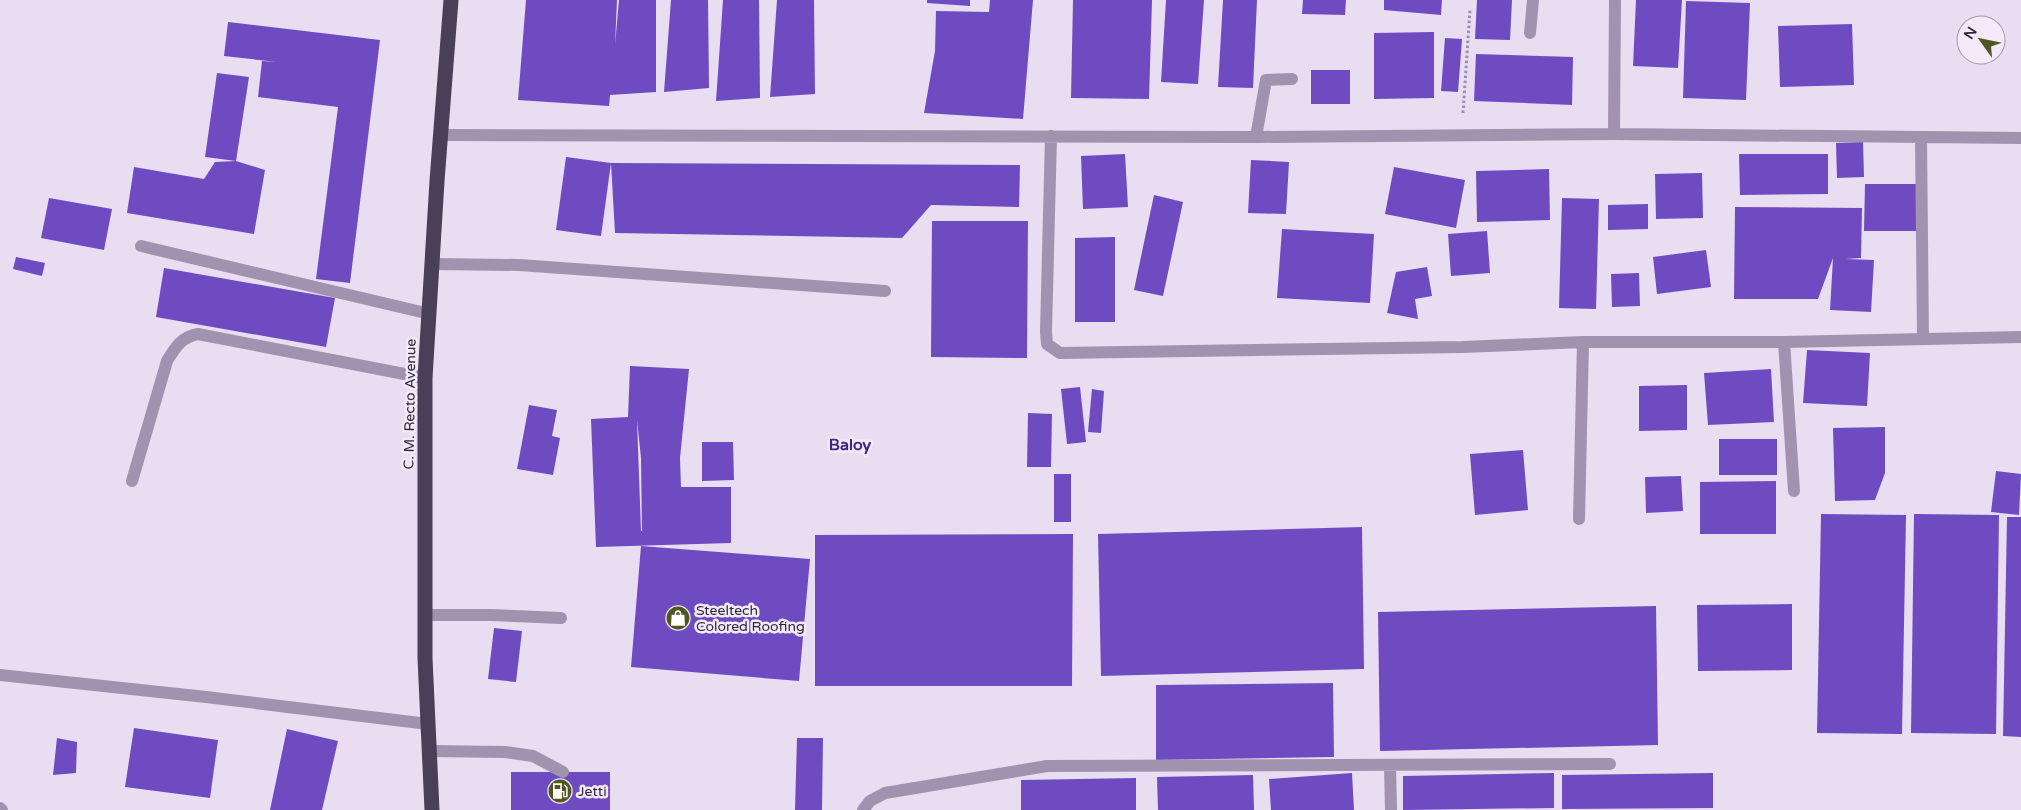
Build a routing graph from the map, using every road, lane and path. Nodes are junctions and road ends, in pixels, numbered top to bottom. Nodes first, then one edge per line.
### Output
1 (452, 0) edge
2 (1533, 0) edge
3 (1615, 0) edge
4 (1470, 10) dead end
5 (1530, 33) dead end
6 (1292, 80) dead end
7 (1614, 134) junction
8 (441, 135) junction
9 (1051, 136) junction
10 (1462, 136) junction
11 (1256, 137) junction
12 (1921, 137) junction
13 (2021, 138) edge
14 (140, 246) dead end
15 (433, 264) junction
16 (884, 290) dead end
17 (430, 314) junction
18 (2021, 337) edge
19 (1924, 339) junction
20 (1583, 342) junction
21 (1784, 342) junction
22 (425, 378) junction
23 (132, 481) dead end
24 (1794, 492) dead end
25 (1579, 519) dead end
26 (425, 615) junction
27 (561, 618) dead end
28 (0, 675) edge
29 (428, 724) junction
30 (430, 751) junction
31 (1610, 764) dead end
32 (1390, 765) junction
33 (563, 772) dead end
34 (432, 810) edge
35 (863, 810) edge
36 (1391, 810) edge

1 - 8 highway, C. M. Recto Avenue
2 - 5 street
3 - 7 street
4 - 10 path
6 - 11 street
7 - 10 street
7 - 12 street
8 - 9 street
8 - 15 highway, C. M. Recto Avenue
9 - 11 street
9 - 20 street
10 - 11 street
12 - 13 street
12 - 19 street
14 - 17 street
15 - 16 street
15 - 17 highway, C. M. Recto Avenue
17 - 22 highway, C. M. Recto Avenue
18 - 19 street
19 - 21 street
20 - 21 street
20 - 25 street
21 - 24 street
22 - 23 street
22 - 26 highway, C. M. Recto Avenue
26 - 27 street
26 - 29 highway, C. M. Recto Avenue
28 - 29 street
29 - 30 highway, C. M. Recto Avenue
30 - 33 street
30 - 34 highway, C. M. Recto Avenue
31 - 32 street
32 - 35 street
32 - 36 street

